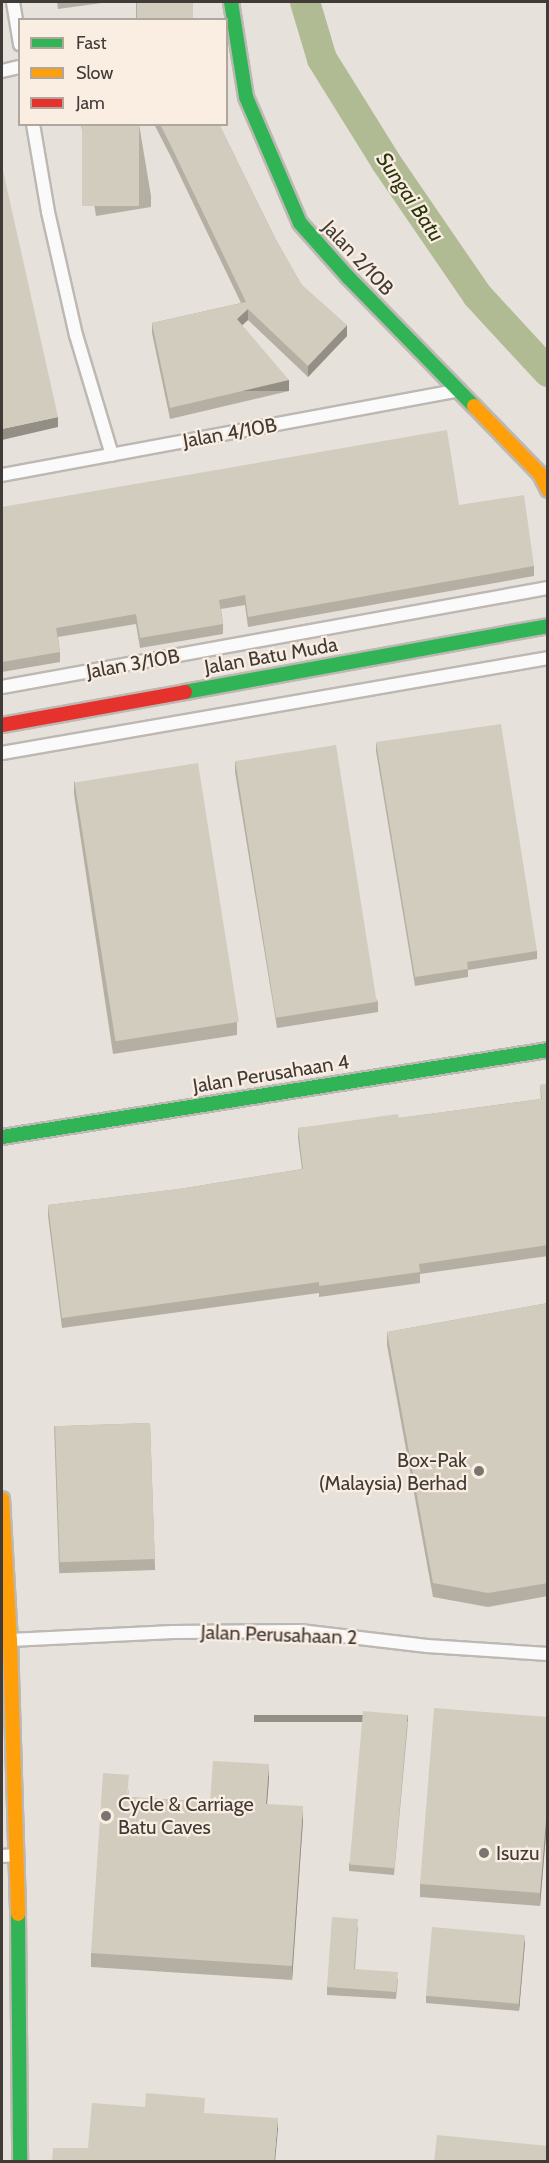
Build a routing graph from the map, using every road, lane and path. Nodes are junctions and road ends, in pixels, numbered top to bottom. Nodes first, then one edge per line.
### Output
1 (13, 2) edge
2 (231, 2) edge
3 (18, 32) edge
4 (18, 67) edge
5 (2, 71) edge
6 (33, 126) edge
7 (459, 390) junction
8 (111, 455) junction
9 (2, 475) edge
10 (548, 490) edge
11 (548, 588) edge
12 (548, 626) edge
13 (548, 658) edge
14 (2, 687) edge
15 (2, 725) edge
16 (2, 753) edge
17 (548, 1050) edge
18 (2, 1137) edge
19 (2, 1499) edge
20 (10, 1640) junction
21 (548, 1654) edge
22 (17, 1855) junction
23 (2, 1856) edge
24 (20, 2162) edge

1 - 3 street
2 - 7 street, Jalan 2/10B
4 - 5 street
6 - 8 street
7 - 8 street, Jalan 4/10B
7 - 10 street, Jalan 2/10B
8 - 9 street, Jalan 4/10B
11 - 14 street, Jalan 3/10B
12 - 15 street, Jalan Batu Muda
13 - 16 street
17 - 18 street, Jalan Perusahaan 4
19 - 20 street
20 - 21 street, Jalan Perusahaan 2
20 - 22 street
22 - 23 street
22 - 24 street

